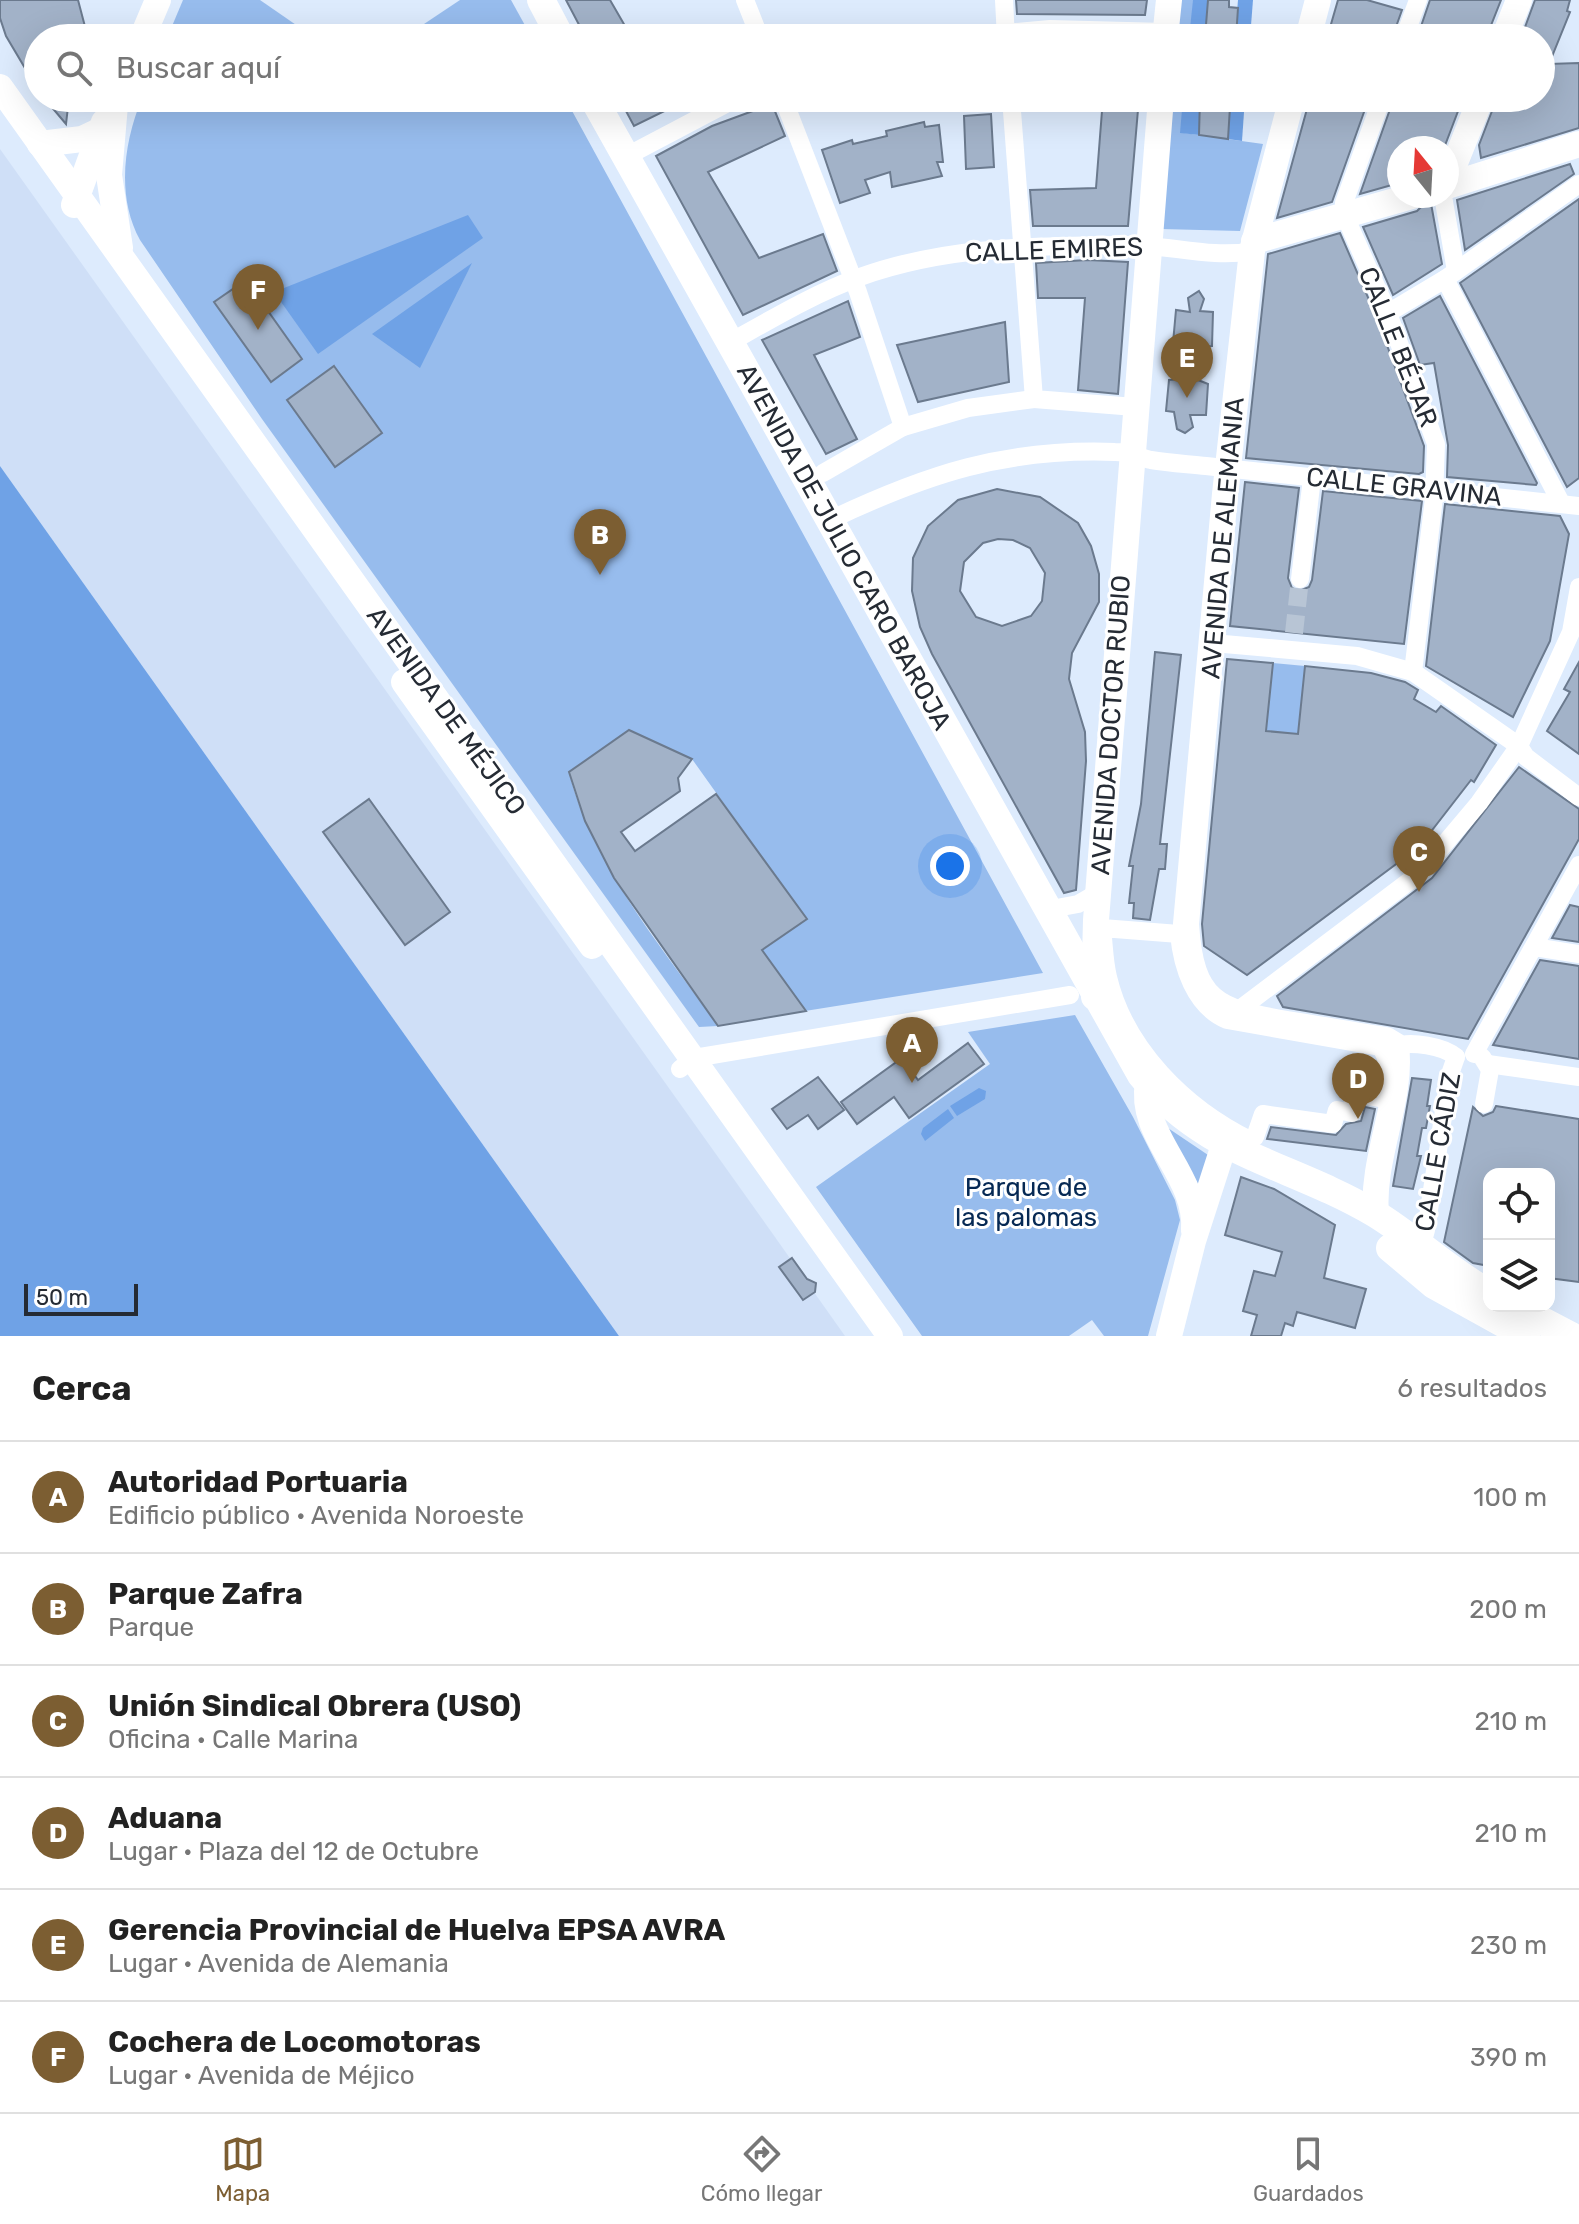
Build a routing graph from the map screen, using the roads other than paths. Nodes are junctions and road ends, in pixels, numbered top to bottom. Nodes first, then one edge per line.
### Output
1 (158, 0) edge
2 (541, 0) edge
3 (745, 0) edge
4 (1004, 0) edge
5 (1169, 0) edge
6 (1318, 0) edge
7 (1418, 0) edge
8 (1519, 0) edge
9 (148, 24) edge
10 (554, 24) edge
11 (754, 24) edge
12 (1005, 24) edge
13 (1167, 24) edge
14 (1312, 24) edge
15 (1409, 24) edge
16 (1510, 24) edge
17 (0, 87) edge
18 (0, 111) edge
19 (110, 112) edge
20 (115, 112) edge
21 (601, 112) edge
22 (710, 112) edge
23 (788, 112) edge
24 (1012, 112) edge
25 (1160, 112) edge
26 (1288, 112) edge
27 (1377, 112) edge
28 (1475, 112) edge
29 (99, 131) junction
30 (40, 144) junction
31 (1579, 144) edge
32 (1459, 154) edge
33 (625, 157) junction
34 (1459, 180) edge
35 (1579, 184) edge
36 (1387, 203) edge
37 (75, 205) junction
38 (1444, 208) edge
39 (1345, 216) junction
40 (1149, 246) junction
41 (1253, 246) junction
42 (1020, 247) junction
43 (122, 258) junction
44 (1451, 275) junction
45 (854, 280) junction
46 (1388, 313) junction
47 (729, 343) junction
48 (1034, 399) junction
49 (1135, 407) junction
50 (903, 427) junction
51 (1132, 453) junction
52 (1228, 468) junction
53 (823, 473) dead end
54 (1312, 478) junction
55 (1435, 491) junction
56 (1570, 504) edge
57 (830, 520) junction
58 (1300, 579) tunnel mouth
59 (1579, 587) edge
60 (1213, 643) junction
61 (1413, 672) junction
62 (1519, 746) junction
63 (1579, 797) edge
64 (1579, 865) edge
65 (1099, 892) junction
66 (1046, 910) junction
67 (1179, 934) joint
68 (1534, 947) junction
69 (1579, 954) edge
70 (1082, 996) junction
71 (1244, 1006) dead end
72 (1396, 1046) junction
73 (1473, 1058) junction
74 (687, 1064) junction
75 (1579, 1077) edge
76 (1148, 1083) junction
77 (1484, 1104) dead end
78 (1224, 1145) junction
79 (1364, 1215) junction
80 (1193, 1241) junction
81 (1421, 1248) junction
82 (1483, 1290) edge
83 (1525, 1312) edge
84 (869, 1336) edge
85 (890, 1336) edge
86 (1169, 1336) edge
87 (1526, 1336) edge
88 (1571, 1336) edge

1 - 9 street
2 - 10 main road
3 - 11 street
4 - 12 street
5 - 13 street
6 - 14 street
7 - 15 street
8 - 16 street
17 - 30 street, AVENIDA DE MÉJICO
18 - 37 street, AVENIDA DE MÉJICO
19 - 29 street
20 - 43 street
21 - 33 main road, AVENIDA DE JULIO CARO BAROJA
22 - 33 street
23 - 45 street
24 - 42 street
25 - 40 street, AVENIDA DOCTOR RUBIO
26 - 41 street, AVENIDA DE ALEMANIA
27 - 39 street
28 - 32 street
29 - 30 street
29 - 37 street
30 - 37 street, AVENIDA DE MÉJICO
31 - 34 street
33 - 47 main road, AVENIDA DE JULIO CARO BAROJA
35 - 44 street
36 - 39 street
37 - 43 street, AVENIDA DE MÉJICO
37 - 74 street, AVENIDA DE MÉJICO
38 - 44 street
39 - 41 street
39 - 46 street, CALLE BÉJAR
40 - 41 street, CALLE EMIRES
40 - 42 street, CALLE EMIRES
40 - 49 street, AVENIDA DOCTOR RUBIO
41 - 52 street, AVENIDA DE ALEMANIA
42 - 45 street, CALLE EMIRES
42 - 48 street
43 - 74 street, AVENIDA DE MÉJICO
44 - 46 street
44 - 56 street
45 - 47 street, CALLE EMIRES
45 - 50 street
46 - 55 street, CALLE BÉJAR
47 - 57 main road, AVENIDA DE JULIO CARO BAROJA
48 - 49 street
48 - 50 street
49 - 51 street, AVENIDA DOCTOR RUBIO
50 - 53 street
51 - 52 street, CALLE GRAVINA
51 - 57 street, CALLE GRAVINA
51 - 65 street, AVENIDA DOCTOR RUBIO
52 - 54 street, CALLE GRAVINA
52 - 60 street, AVENIDA DE ALEMANIA
54 - 55 street, CALLE GRAVINA
54 - 58 street
55 - 56 street, CALLE GRAVINA
55 - 61 street, CALLE BÉJAR
57 - 66 main road, AVENIDA DE JULIO CARO BAROJA
59 - 62 street
60 - 61 street
60 - 72 street, AVENIDA DE ALEMANIA
61 - 62 street
62 - 63 street
62 - 71 street
64 - 68 street
65 - 66 street
65 - 70 street, AVENIDA DOCTOR RUBIO
66 - 70 main road, AVENIDA DE JULIO CARO BAROJA
67 - 67 street
68 - 69 street
68 - 73 street
70 - 74 street
70 - 76 main road, AVENIDA DE JULIO CARO BAROJA
72 - 73 street
72 - 79 street
73 - 75 street
73 - 77 street
73 - 81 street, CALLE CÁDIZ
74 - 84 street, AVENIDA DE MÉJICO
74 - 85 street, AVENIDA DE MÉJICO
76 - 78 main road, AVENIDA DE JULIO CARO BAROJA
76 - 80 street
78 - 79 main road, AVENIDA DE JULIO CARO BAROJA
78 - 80 street
79 - 81 main road
79 - 87 main road
80 - 86 street
81 - 82 main road
83 - 88 main road

